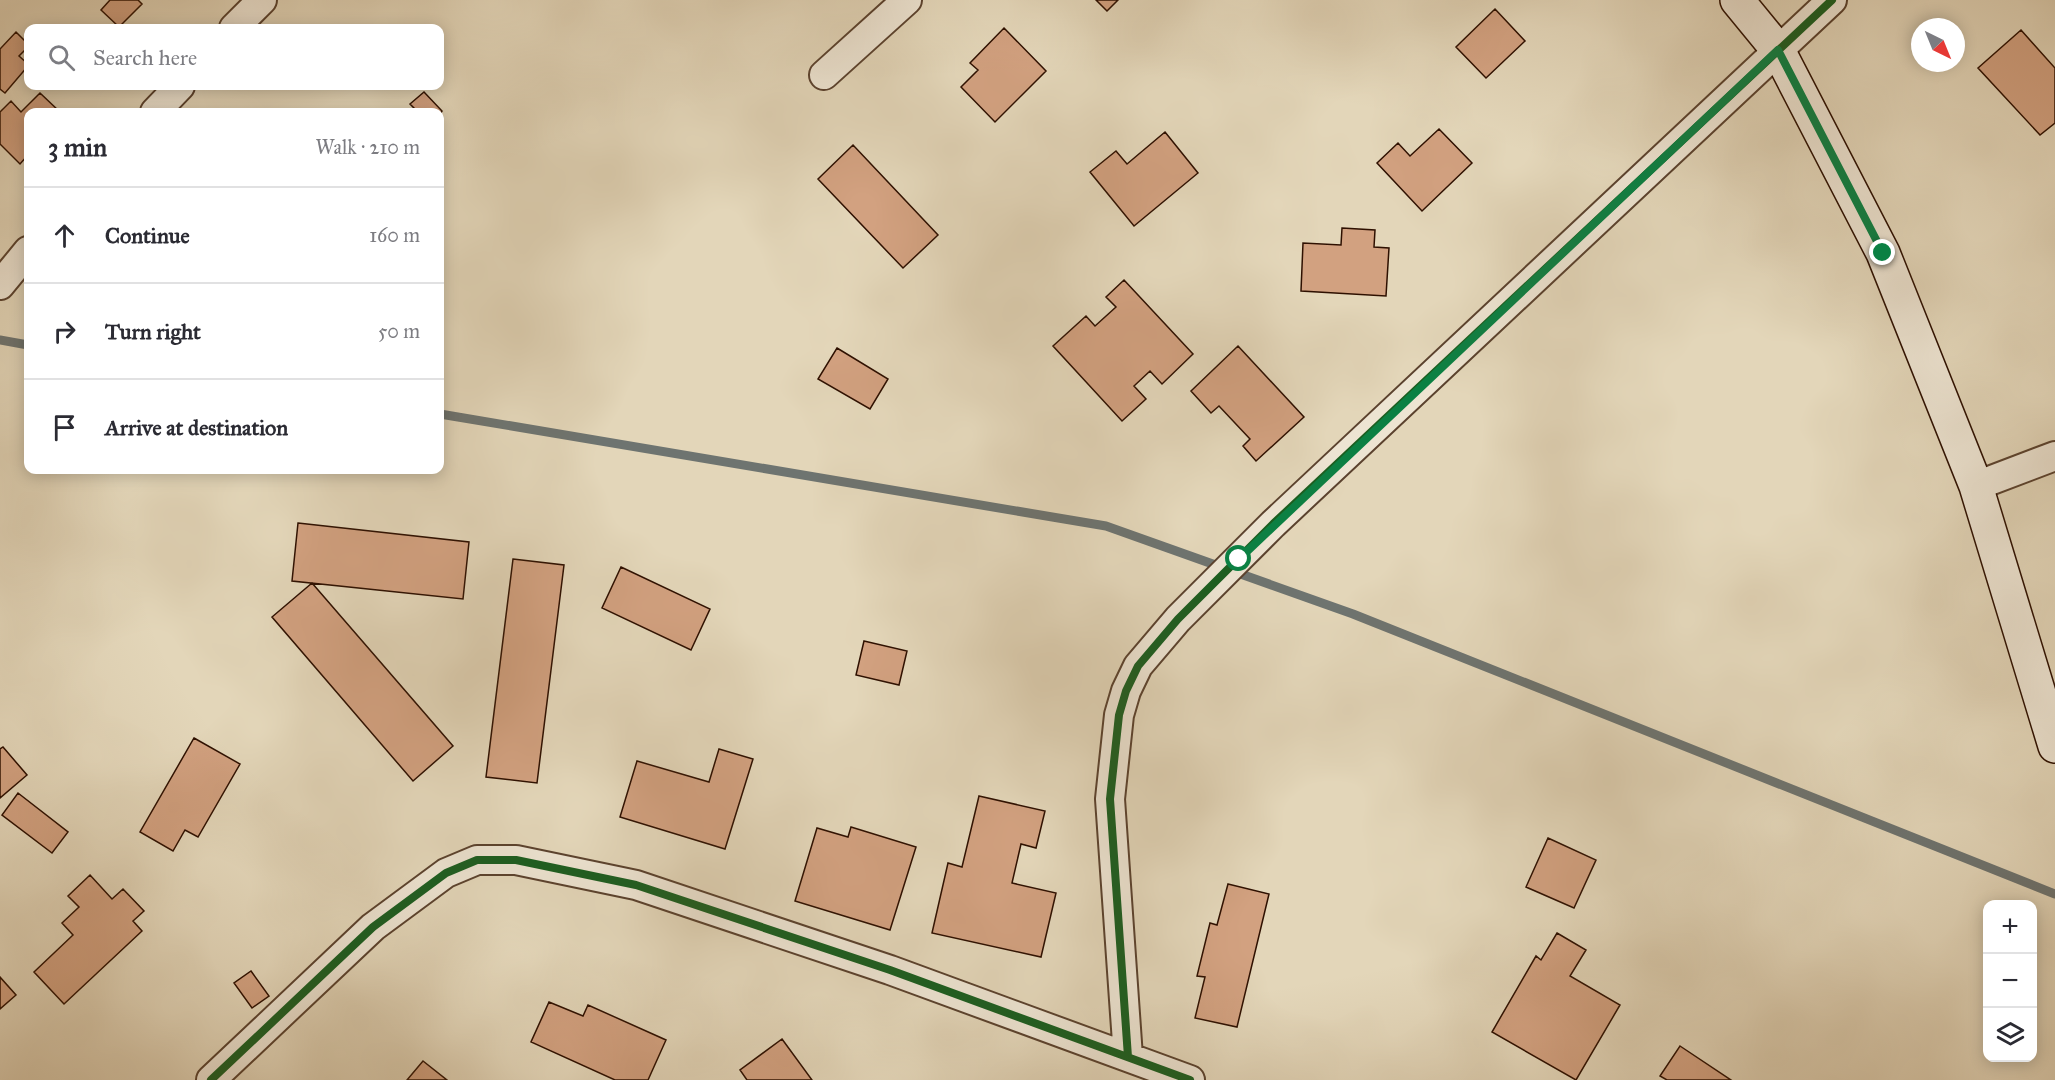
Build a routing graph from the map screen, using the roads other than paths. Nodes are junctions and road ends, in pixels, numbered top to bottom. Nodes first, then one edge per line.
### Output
1 (262, 0) edge
2 (907, 0) edge
3 (1737, 0) edge
4 (1832, 0) edge
5 (238, 24) edge
6 (1778, 50) junction
7 (824, 75) dead end
8 (176, 90) edge
9 (159, 108) edge
10 (16, 259) edge
11 (0, 285) edge
12 (2055, 456) edge
13 (1976, 486) junction
14 (2055, 746) edge
15 (1128, 1057) junction
16 (211, 1080) edge
17 (1190, 1080) edge

1 - 5 street
2 - 7 street
3 - 6 main road
4 - 6 street
6 - 13 main road
6 - 15 street
8 - 9 street
10 - 11 street
12 - 13 street
13 - 14 main road
15 - 16 street
15 - 17 street

